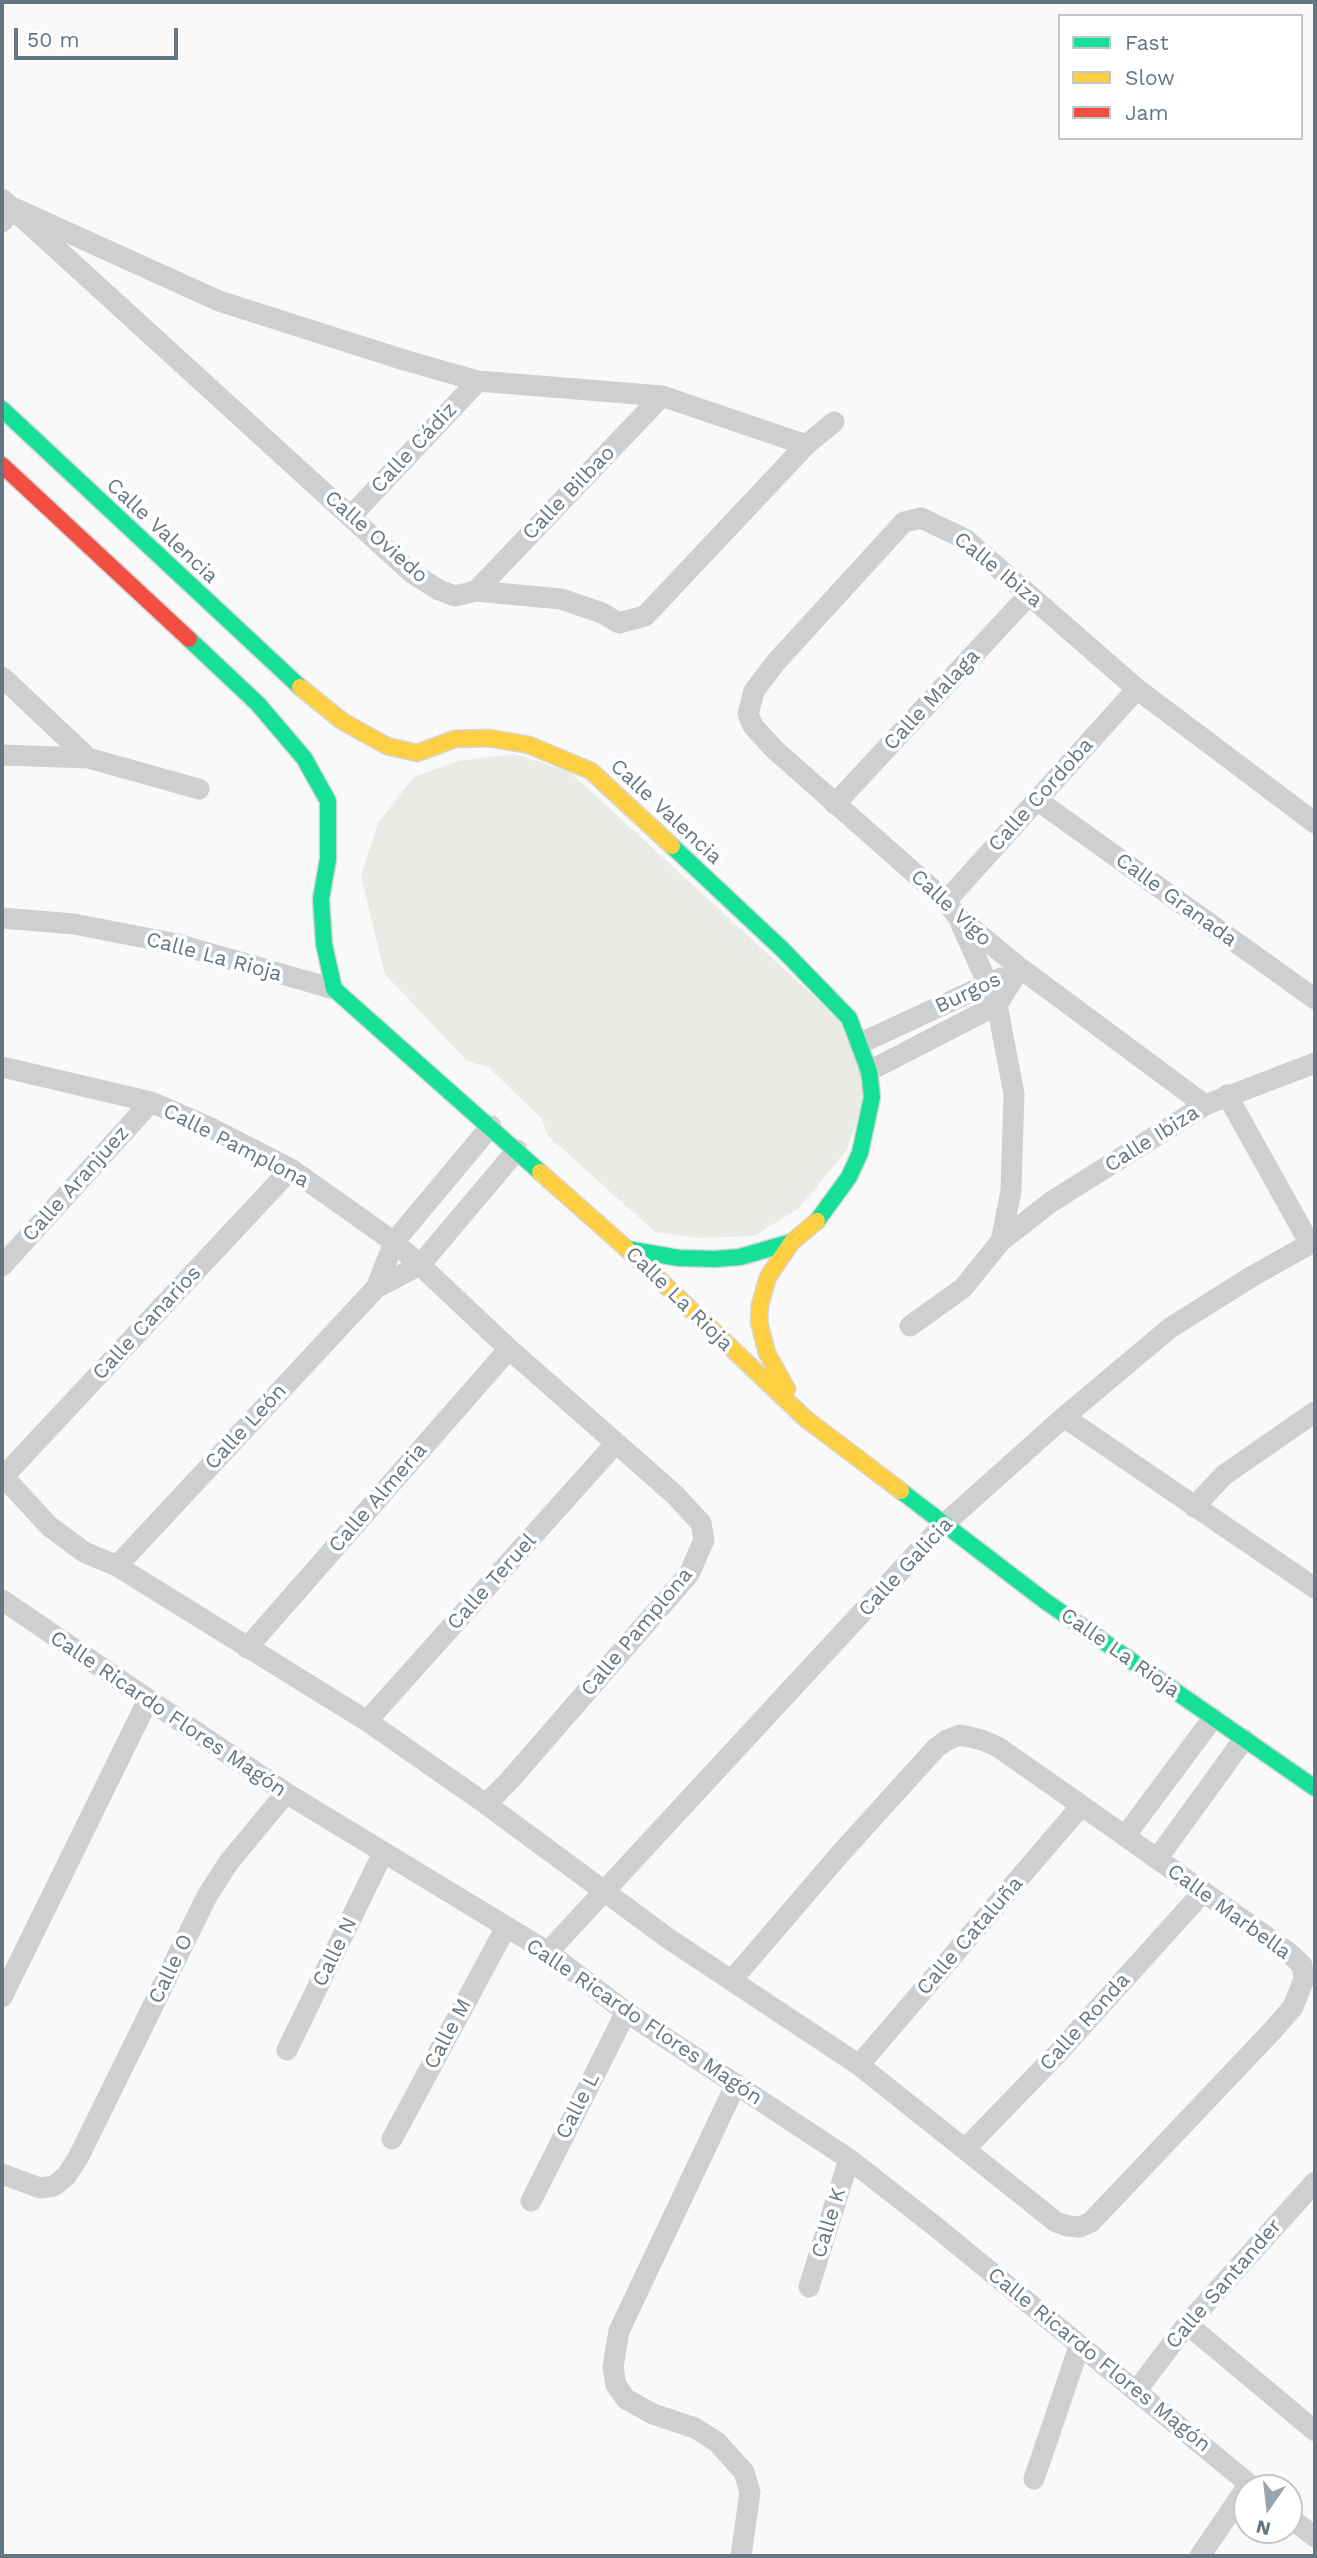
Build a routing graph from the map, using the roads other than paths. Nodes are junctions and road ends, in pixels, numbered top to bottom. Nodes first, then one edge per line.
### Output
1 (6, 210) edge
2 (478, 381) junction
3 (662, 396) junction
4 (2, 409) edge
5 (834, 422) dead end
6 (806, 445) junction
7 (2, 465) edge
8 (351, 516) junction
9 (477, 591) junction
10 (1030, 595) junction
11 (2, 677) edge
12 (271, 689) junction
13 (1137, 689) junction
14 (774, 749) joint
15 (2, 755) edge
16 (88, 758) junction
17 (199, 789) dead end
18 (1037, 800) junction
19 (835, 804) junction
20 (1315, 823) edge
21 (951, 909) junction
22 (2, 918) edge
23 (1020, 968) junction
24 (989, 984) junction
25 (334, 989) junction
26 (1315, 999) edge
27 (997, 1004) junction
28 (860, 1043) junction
29 (1315, 1063) edge
30 (2, 1067) edge
31 (869, 1071) junction
32 (1227, 1096) junction
33 (151, 1102) junction
34 (1205, 1105) junction
35 (491, 1126) junction
36 (517, 1150) junction
37 (291, 1169) junction
38 (1001, 1241) junction
39 (394, 1242) junction
40 (792, 1242) junction
41 (1312, 1243) edge
42 (627, 1249) junction
43 (420, 1265) junction
44 (2, 1266) edge
45 (376, 1287) junction
46 (910, 1326) dead end
47 (509, 1349) junction
48 (1315, 1412) edge
49 (1064, 1417) junction
50 (806, 1419) junction
51 (616, 1443) junction
52 (2, 1476) edge
53 (1194, 1507) junction
54 (942, 1526) junction
55 (117, 1566) junction
56 (1315, 1588) edge
57 (3, 1606) edge
58 (247, 1648) junction
59 (147, 1702) junction
60 (1213, 1718) junction
61 (367, 1721) junction
62 (1244, 1739) junction
63 (1315, 1788) edge
64 (286, 1793) junction
65 (486, 1804) junction
66 (1081, 1806) junction
67 (1125, 1836) junction
68 (382, 1855) junction
69 (1157, 1860) junction
70 (604, 1891) junction
71 (1203, 1892) junction
72 (505, 1929) junction
73 (548, 1952) junction
74 (732, 1980) junction
75 (2, 1997) edge
76 (626, 2012) junction
77 (287, 2050) dead end
78 (859, 2065) junction
79 (736, 2084) junction
80 (392, 2139) dead end
81 (965, 2149) junction
82 (849, 2160) junction
83 (2, 2174) edge
84 (1315, 2182) edge
85 (531, 2201) dead end
86 (808, 2287) dead end
87 (1187, 2323) junction
88 (1079, 2347) junction
89 (1137, 2390) junction
90 (1315, 2431) edge
91 (1238, 2474) edge
92 (1034, 2479) dead end
93 (1233, 2512) edge
94 (741, 2556) edge
95 (1200, 2556) edge

1 - 2 street, Calle Oviedo
1 - 8 street, Calle Oviedo
2 - 3 street, Calle Oviedo
2 - 8 street, Calle Cádiz
3 - 6 street, Calle Oviedo
3 - 9 street, Calle Bilbao
4 - 12 street, Calle Valencia
5 - 6 street, Calle Oviedo
6 - 9 street, Calle Oviedo
7 - 12 street, Calle Valencia
8 - 9 street, Calle Oviedo
10 - 13 street, Calle Ibiza
10 - 14 street, Calle Ibiza
10 - 19 street, Calle Malaga
11 - 16 street
12 - 25 street, Calle Valencia
12 - 28 street, Calle Valencia
13 - 18 street, Calle Cordoba
13 - 20 street, Calle Ibiza
14 - 19 street, Calle Vigo
15 - 16 street
16 - 17 street
18 - 21 street, Calle Cordoba
18 - 26 street, Calle Granada
19 - 21 street, Calle Vigo
21 - 23 street, Calle Vigo
21 - 24 street, Calle Ibiza
22 - 25 street, Calle La Rioja
23 - 24 street, Burgos
23 - 27 street, Burgos
23 - 34 street, Calle Vigo
24 - 27 street, Calle Ibiza
24 - 28 street, Burgos
25 - 35 street, Calle La Rioja
27 - 31 street, Burgos
27 - 38 street, Calle Ibiza
28 - 31 street, Calle Valencia
29 - 32 street, Calle Ibiza
30 - 33 street, Calle Pamplona
31 - 40 street, Calle Valencia
32 - 34 street, Calle Ibiza
32 - 41 street
33 - 37 street, Calle Pamplona
33 - 44 street, Calle Aranjuez
34 - 38 street, Calle Ibiza
35 - 36 street, Calle La Rioja
35 - 39 street, Calle León
36 - 42 street, Calle La Rioja
36 - 43 street, Calle León
37 - 39 street, Calle Pamplona
37 - 52 street, Calle Canarios
38 - 46 street, Calle Ibiza
39 - 43 street, Calle Pamplona
39 - 45 street, Calle León
40 - 42 street
40 - 50 street, Calle Valencia
41 - 49 street, Calle Galicia
42 - 50 street, Calle La Rioja
43 - 45 street, Calle León
43 - 47 street, Calle Pamplona
45 - 55 street, Calle León
47 - 51 street, Calle Pamplona
47 - 58 street, Calle Almeria
48 - 53 street
49 - 53 street
49 - 54 street, Calle Galicia
50 - 54 street, Calle La Rioja
51 - 61 street, Calle Teruel
51 - 65 street, Calle Pamplona
52 - 55 street
53 - 56 street
54 - 60 street, Calle La Rioja
54 - 70 street, Calle Galicia
55 - 58 street
57 - 59 street, Calle Ricardo Flores Magón
58 - 61 street
59 - 64 street, Calle Ricardo Flores Magón
59 - 75 street
60 - 62 street, Calle La Rioja
60 - 67 street
61 - 65 street
62 - 63 street, Calle La Rioja
62 - 69 street
64 - 68 street, Calle Ricardo Flores Magón
64 - 83 street, Calle O
65 - 70 street, Calle Marbella
66 - 67 street, Calle Marbella
66 - 74 street, Calle Marbella
66 - 78 street, Calle Cataluña
67 - 69 street, Calle Marbella
68 - 72 street, Calle Ricardo Flores Magón
68 - 77 street, Calle N
69 - 71 street, Calle Marbella
70 - 73 street, Calle Galicia
70 - 74 street, Calle Marbella
71 - 81 street, Calle Ronda
71 - 81 street, Calle Marbella
72 - 73 street, Calle Ricardo Flores Magón
72 - 80 street, Calle M
73 - 76 street, Calle Ricardo Flores Magón
74 - 78 street, Calle Marbella
76 - 79 street, Calle Ricardo Flores Magón
76 - 85 street, Calle L
78 - 81 street, Calle Marbella
79 - 82 street, Calle Ricardo Flores Magón
79 - 94 street
82 - 86 street, Calle K
82 - 88 street, Calle Ricardo Flores Magón
84 - 87 street, Calle Santander
87 - 89 street, Calle Santander
87 - 90 street
88 - 89 street, Calle Ricardo Flores Magón
88 - 92 street
89 - 91 street, Calle Ricardo Flores Magón
93 - 95 street

